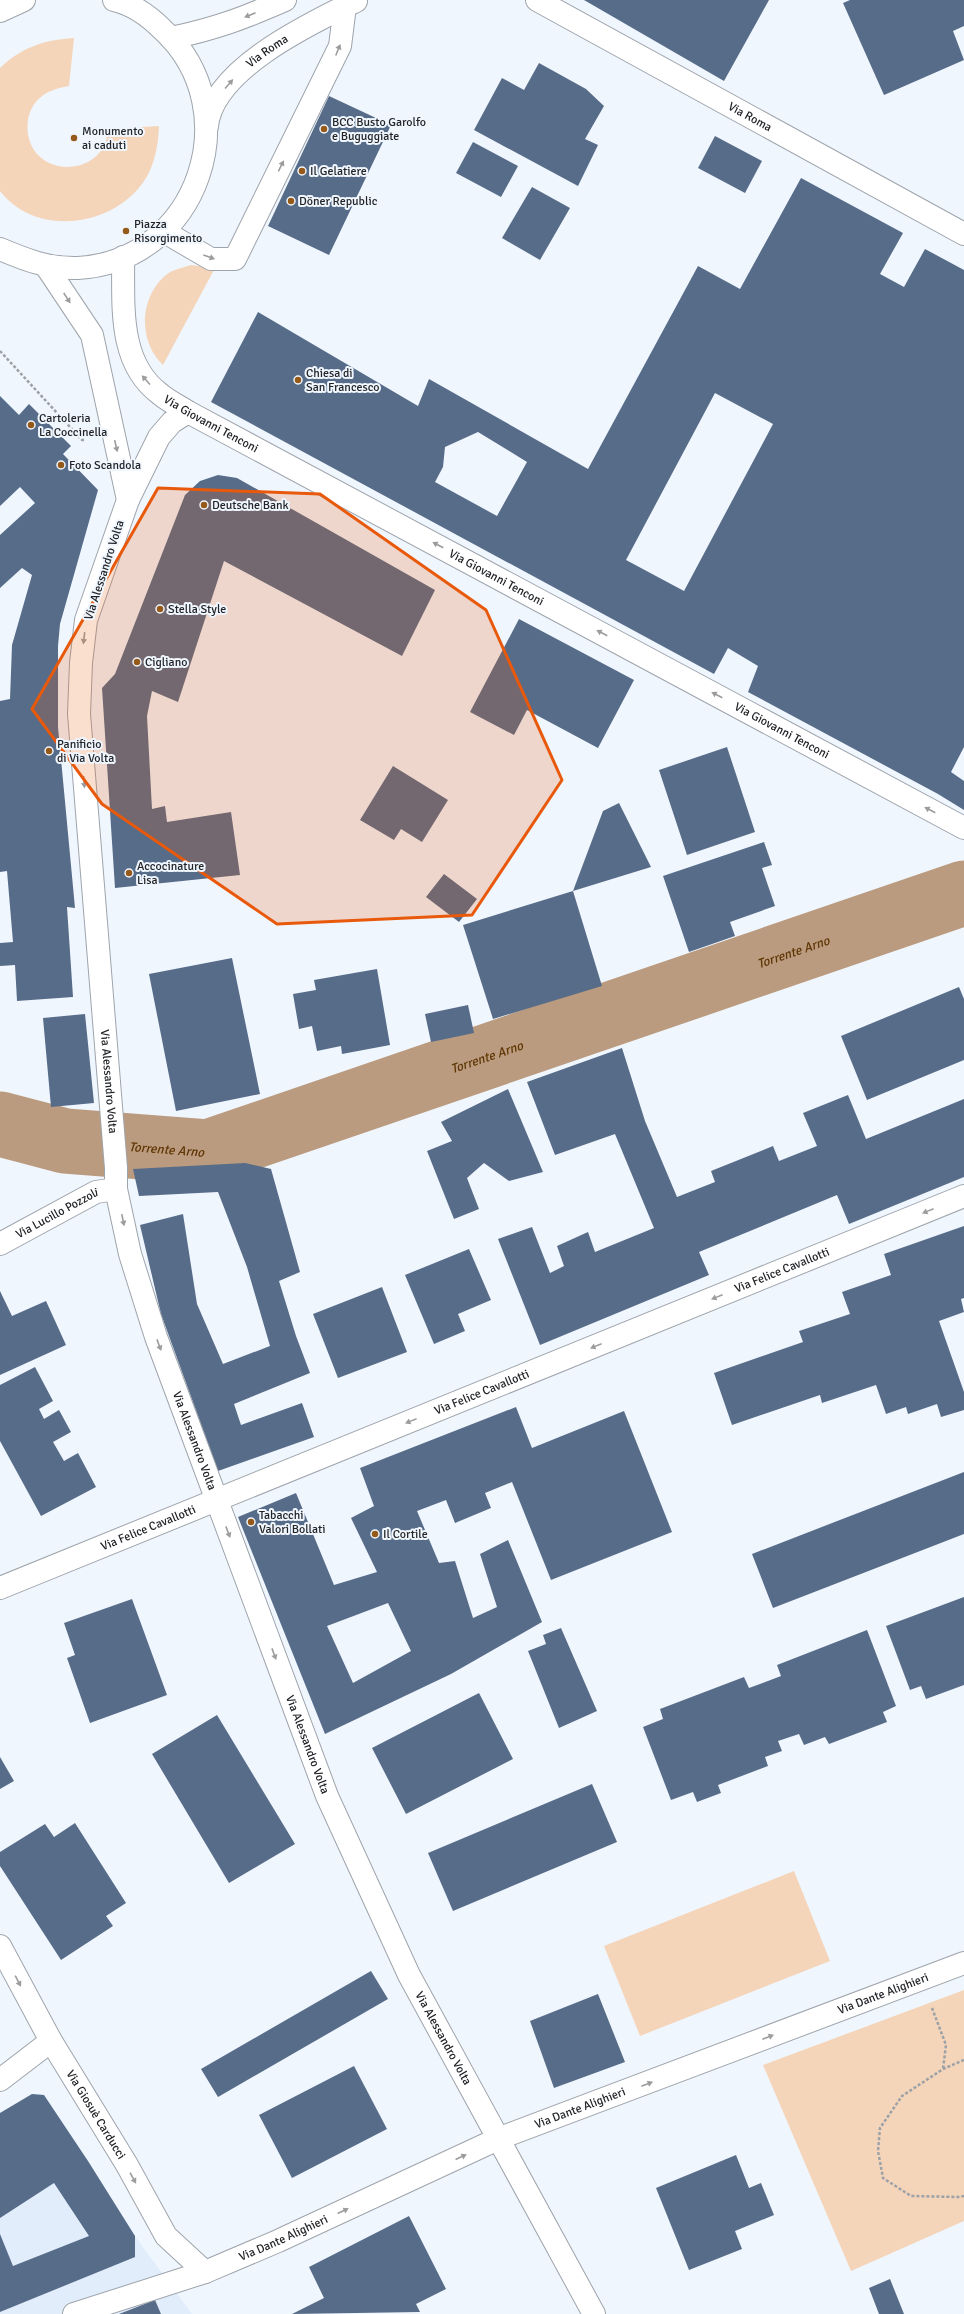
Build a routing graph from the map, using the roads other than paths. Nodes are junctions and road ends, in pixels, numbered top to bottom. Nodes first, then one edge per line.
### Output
1 (116, 0) edge
2 (285, 0) edge
3 (541, 1) edge
4 (352, 3) edge
5 (171, 38) junction
6 (207, 131) junction
7 (163, 231) junction
8 (964, 234) edge
9 (3, 252) edge
10 (123, 257) junction
11 (46, 266) junction
12 (188, 412) junction
13 (128, 500) junction
14 (964, 828) edge
15 (116, 1189) junction
16 (964, 1196) edge
17 (0, 1244) edge
18 (216, 1501) junction
19 (0, 1588) edge
20 (0, 1946) edge
21 (964, 1963) edge
22 (51, 2041) junction
23 (0, 2080) edge
24 (500, 2138) junction
25 (205, 2272) junction
26 (74, 2314) edge
27 (594, 2314) edge

1 - 5 street
2 -> 5 street
3 - 8 street, Via Roma
6 -> 4 street, Via Roma
7 -> 4 street
5 - 6 street
6 - 7 street
7 - 10 street
9 - 11 street
10 - 11 street
12 -> 10 street, Via Giovanni Tenconi
11 -> 13 street
12 - 13 street, Via Alessandro Volta
14 -> 12 street, Via Giovanni Tenconi
13 -> 15 street, Via Alessandro Volta
15 - 17 street, Via Lucillo Pozzoli
15 -> 18 street, Via Alessandro Volta
16 -> 18 street, Via Felice Cavallotti
18 - 19 street, Via Felice Cavallotti
18 -> 24 street, Via Alessandro Volta
20 -> 22 street, Via Giosuè Carducci
24 -> 21 street, Via Dante Alighieri
22 - 23 street
22 -> 25 street, Via Giosuè Carducci
25 -> 24 street, Via Dante Alighieri
24 - 27 street, Via Alessandro Volta
25 - 26 street, Via Dante Alighieri

